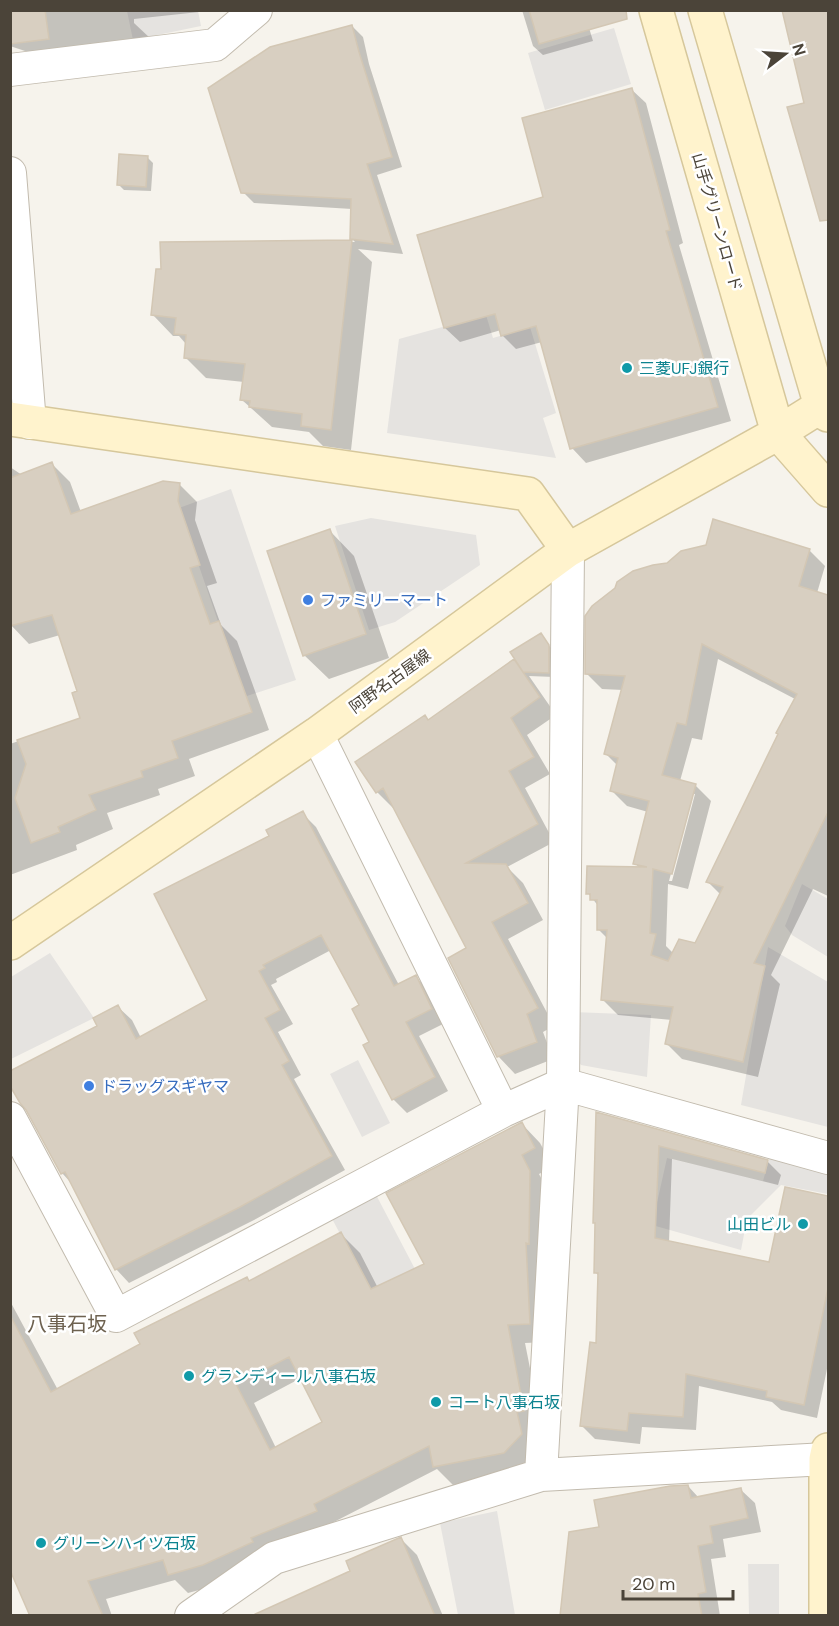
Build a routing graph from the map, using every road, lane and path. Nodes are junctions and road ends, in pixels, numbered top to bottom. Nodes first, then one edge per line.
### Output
1 (256, 10) edge
2 (656, 10) edge
3 (705, 10) edge
4 (10, 70) edge
5 (10, 173) edge
6 (825, 410) edge
7 (20, 421) edge
8 (778, 432) junction
9 (828, 490) edge
10 (568, 550) junction
11 (317, 734) junction
12 (10, 943) edge
13 (563, 1084) junction
14 (503, 1112) junction
15 (10, 1118) edge
16 (828, 1158) edge
17 (827, 1454) edge
18 (540, 1475) junction
19 (191, 1616) edge
20 (826, 1616) edge

1 - 4 street
2 - 8 street, 山手グリーンロード
3 - 6 street
5 - 7 street
6 - 8 street, 阿野名古屋線
7 - 10 street
8 - 9 street
8 - 10 street, 阿野名古屋線
10 - 11 street, 阿野名古屋線
10 - 13 street
11 - 12 street, 阿野名古屋線
11 - 14 street
13 - 14 street
13 - 16 street
13 - 18 street
14 - 15 street
17 - 18 street
17 - 20 street
18 - 19 street

